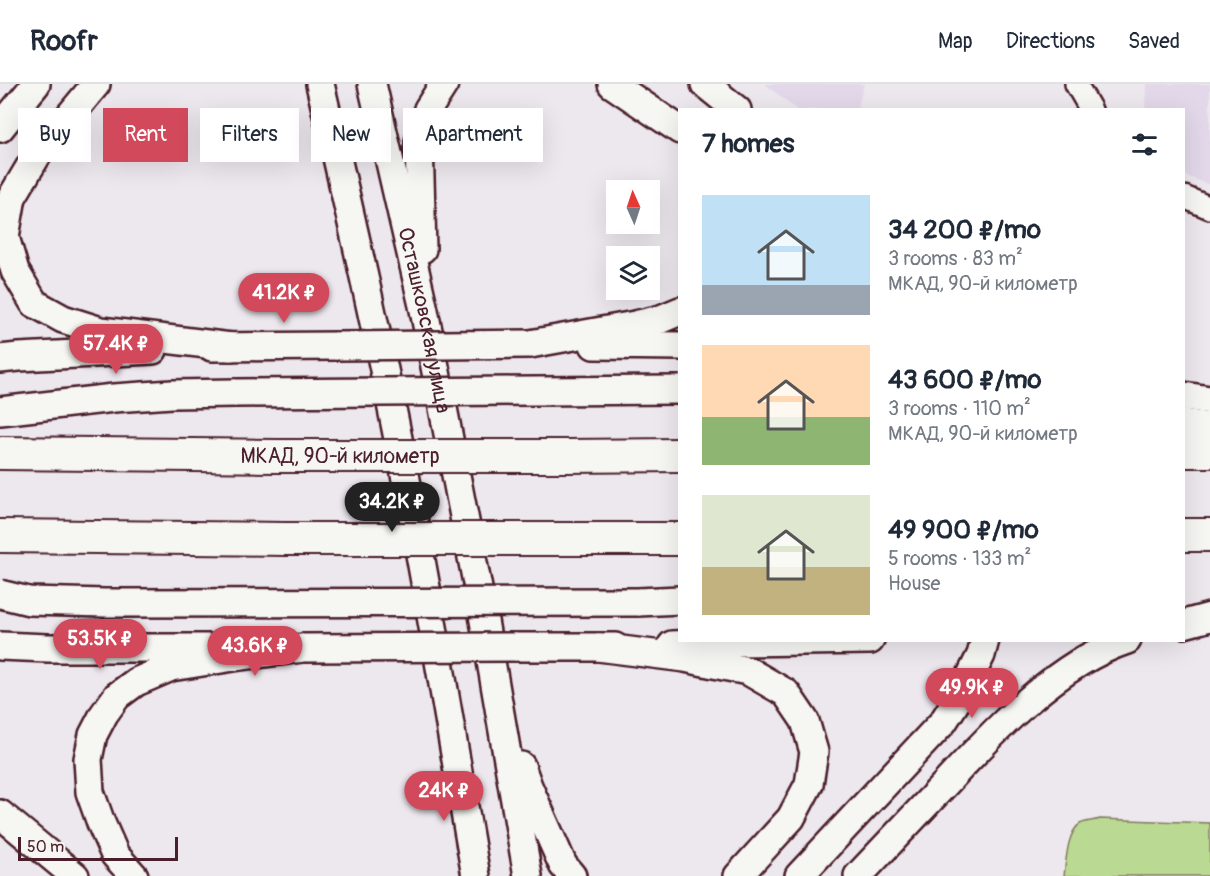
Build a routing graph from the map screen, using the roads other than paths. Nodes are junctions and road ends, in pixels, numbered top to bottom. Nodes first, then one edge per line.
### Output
1 (36, 84) edge
2 (96, 84) edge
3 (300, 84) edge
4 (320, 84) edge
5 (372, 84) edge
6 (444, 84) edge
7 (612, 84) edge
8 (705, 84) edge
9 (1076, 84) edge
10 (735, 108) edge
11 (1090, 108) edge
12 (0, 128) edge
13 (678, 129) edge
14 (1185, 197) edge
15 (1210, 208) edge
16 (369, 299) junction
17 (424, 310) junction
18 (678, 311) edge
19 (574, 340) junction
20 (231, 346) junction
21 (678, 346) edge
22 (0, 359) edge
23 (678, 390) edge
24 (1185, 396) edge
25 (1210, 400) edge
26 (0, 411) edge
27 (1185, 423) edge
28 (1210, 427) edge
29 (1185, 451) edge
30 (1210, 451) edge
31 (0, 453) edge
32 (678, 455) edge
33 (1185, 535) edge
34 (1210, 535) edge
35 (0, 536) edge
36 (678, 539) edge
37 (1210, 544) edge
38 (1185, 548) edge
39 (0, 594) edge
40 (678, 600) edge
41 (1210, 610) edge
42 (1185, 612) edge
43 (1210, 617) edge
44 (1185, 624) edge
45 (736, 642) edge
46 (984, 642) edge
47 (1123, 642) edge
48 (0, 646) edge
49 (303, 648) junction
50 (640, 649) junction
51 (498, 702) junction
52 (456, 760) junction
53 (0, 814) edge
54 (75, 876) edge
55 (134, 876) edge
56 (457, 876) edge
57 (476, 876) edge
58 (528, 876) edge
59 (572, 876) edge
60 (738, 876) edge
61 (799, 876) edge
62 (858, 876) edge

1 - 12 main road
2 - 20 main road
3 - 16 main road
4 - 16 main road
5 - 17 main road, Осташковская улица
6 - 17 main road
7 - 13 main road
8 - 10 main road
9 - 11 lane
14 - 15 lane
16 - 52 main road
17 - 51 main road, Осташковская улица
18 - 19 main road
19 - 20 main road, bridge
19 - 21 main road
20 - 22 main road
23 - 26 main road, bridge
24 - 25 main road
27 - 28 main road
29 - 30 highway
31 - 32 highway, МКАД, 90-й километр, bridge
33 - 34 highway
35 - 36 highway, bridge
37 - 38 main road
39 - 40 main road, bridge
41 - 42 main road
43 - 44 main road
45 - 50 main road
46 - 61 main road
47 - 62 main road
48 - 49 main road
49 - 50 main road, bridge
49 - 55 main road
50 - 60 main road
51 - 58 main road, Осташковская улица
51 - 59 main road
52 - 56 main road
52 - 57 main road
53 - 54 main road

